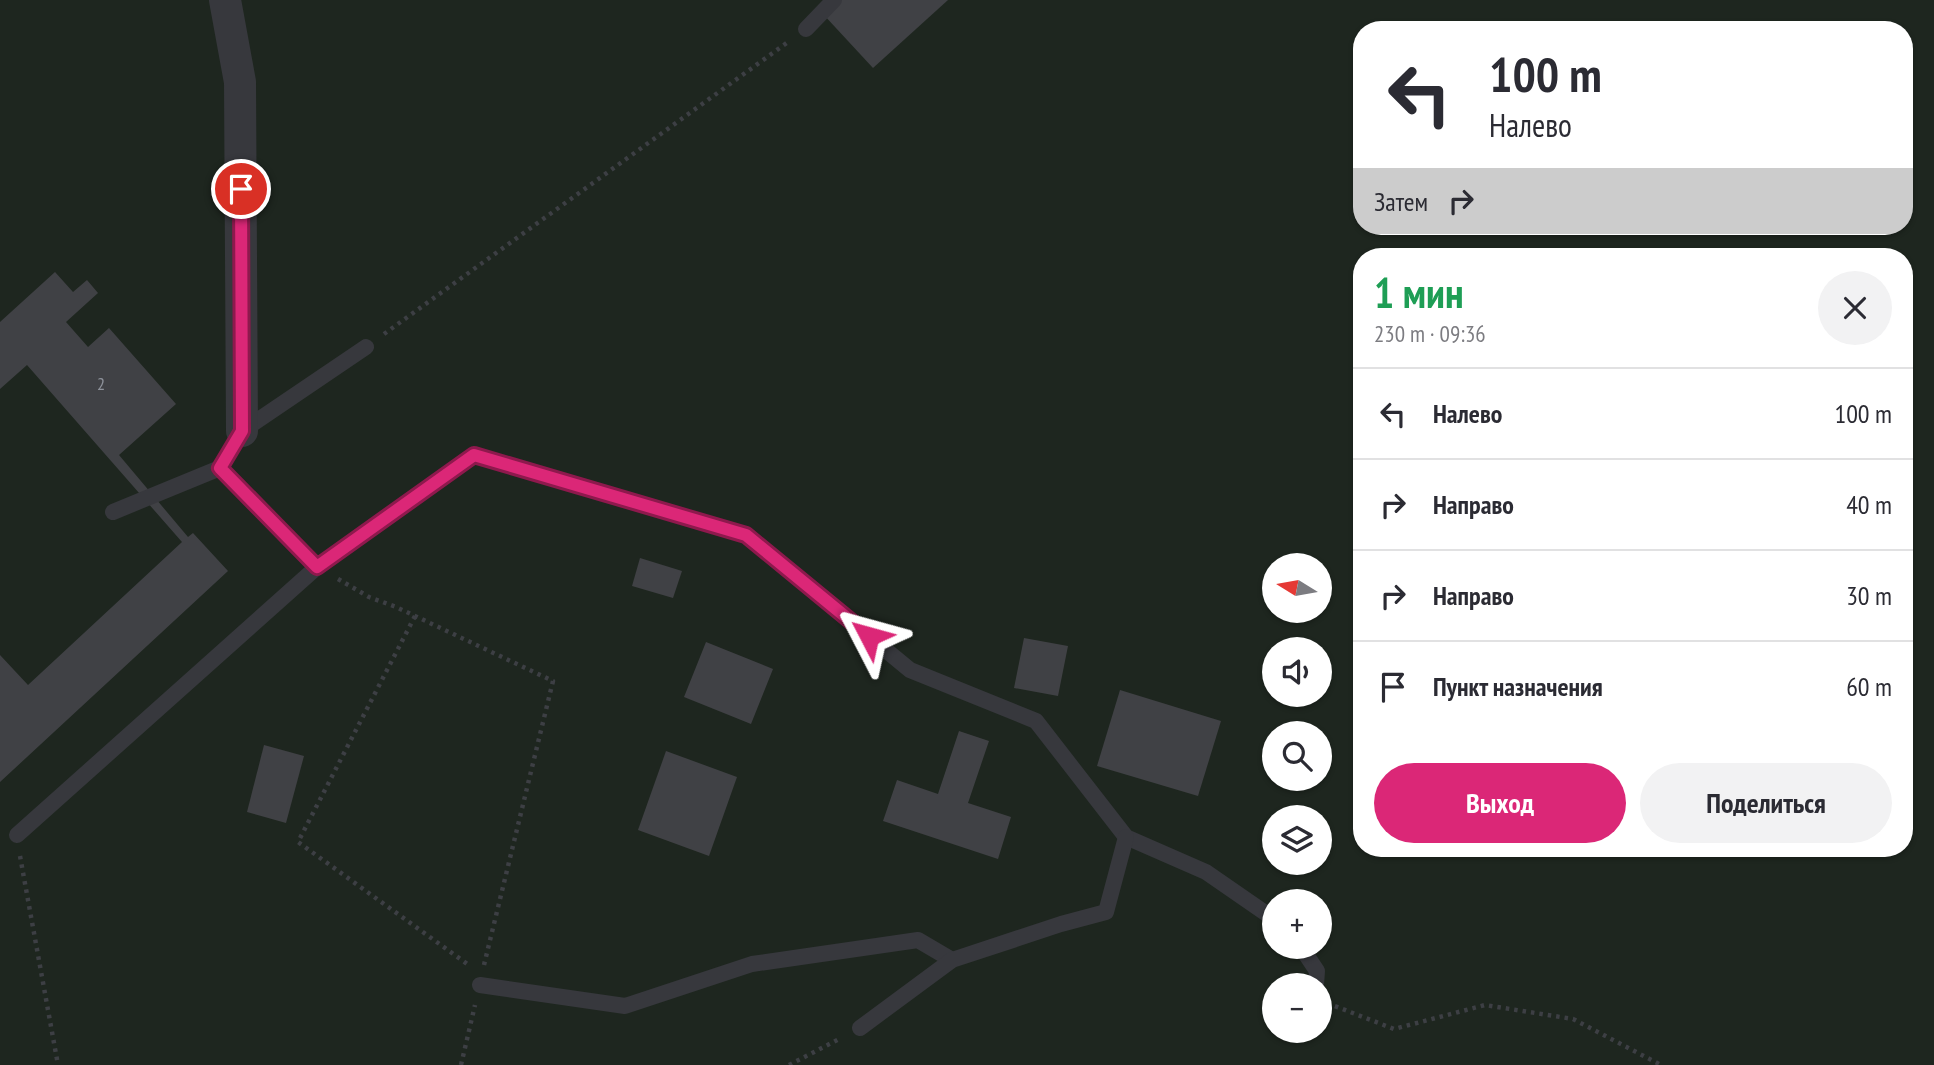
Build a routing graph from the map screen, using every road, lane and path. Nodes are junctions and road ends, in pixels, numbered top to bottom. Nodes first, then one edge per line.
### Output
1 (225, 0) edge
2 (834, 0) edge
3 (806, 29) joint
4 (366, 347) joint
5 (242, 431) junction
6 (220, 468) junction
7 (113, 512) dead end
8 (317, 567) junction
9 (415, 616) junction
10 (17, 835) joint
11 (1126, 837) junction
12 (1262, 911) edge
13 (952, 960) junction
14 (481, 980) junction
15 (1332, 1005) edge
16 (860, 1028) joint
17 (58, 1065) edge
18 (461, 1065) edge
19 (789, 1065) edge
20 (1661, 1065) edge

1 - 5 street
2 - 3 lane
3 - 4 path
4 - 5 lane
5 - 6 lane
6 - 7 lane
6 - 8 lane
8 - 9 path
8 - 10 lane
8 - 11 lane
9 - 14 path
9 - 14 path
10 - 17 path
11 - 12 lane
11 - 13 lane
13 - 14 lane
13 - 16 lane
14 - 18 path
15 - 20 path
16 - 19 path

